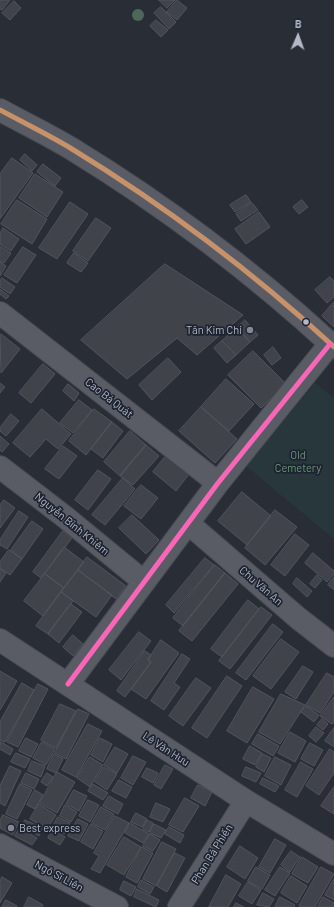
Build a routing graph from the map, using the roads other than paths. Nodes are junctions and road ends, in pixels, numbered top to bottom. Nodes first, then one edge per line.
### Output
1 (0, 110) edge
2 (0, 313) edge
3 (332, 345) edge
4 (0, 467) edge
5 (218, 483) junction
6 (189, 524) junction
7 (143, 581) junction
8 (0, 640) edge
9 (334, 646) edge
10 (68, 684) junction
11 (246, 801) junction
12 (0, 845) edge
13 (334, 854) edge
14 (117, 907) edge
15 (179, 907) edge

1 - 3 street
2 - 5 street, Cao Bá Quát
3 - 5 street
4 - 7 street, Nguyễn Bỉnh Khiêm
5 - 6 street
6 - 7 street
6 - 9 street, Chu Văn An
7 - 10 street
8 - 10 street, Lê Văn Hưu
10 - 11 street, Lê Văn Hưu
11 - 13 street, Lê Văn Hưu
11 - 15 street, Phan Bá Phiến
12 - 14 street, Ngô Sĩ Liên

